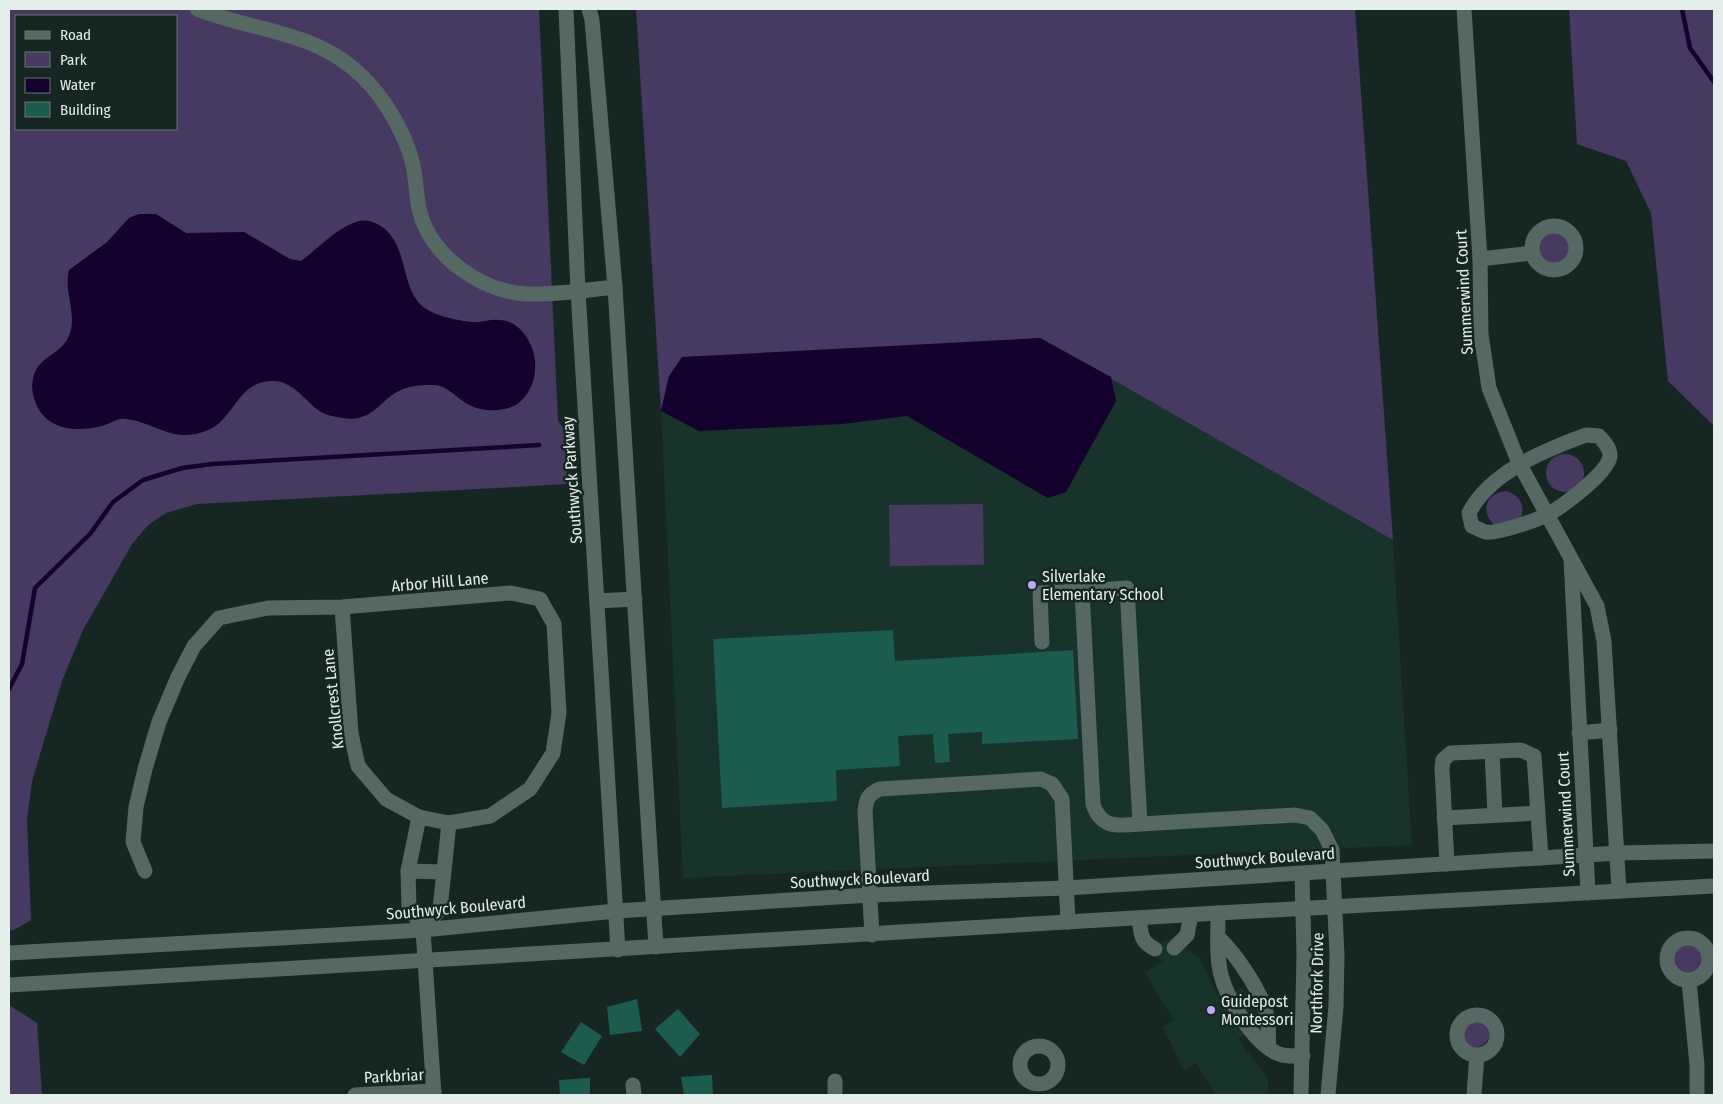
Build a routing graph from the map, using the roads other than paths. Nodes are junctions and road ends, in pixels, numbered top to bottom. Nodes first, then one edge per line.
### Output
1 (197, 9) edge
2 (566, 9) edge
3 (589, 9) edge
4 (1464, 9) edge
5 (1532, 253) dead end
6 (1480, 259) junction
7 (615, 287) junction
8 (578, 291) junction
9 (1519, 463) junction
10 (1547, 515) junction
11 (1570, 555) junction
12 (1082, 591) junction
13 (635, 599) junction
14 (598, 601) junction
15 (342, 607) junction
16 (1042, 642) dead end
17 (1610, 730) junction
18 (1580, 733) junction
19 (1492, 752) junction
20 (1538, 813) junction
21 (1495, 815) junction
22 (419, 817) junction
23 (1444, 818) junction
24 (449, 823) junction
25 (1140, 824) junction
26 (1714, 851) edge
27 (1618, 853) junction
28 (1586, 856) junction
29 (1541, 858) junction
30 (1447, 864) junction
31 (146, 871) dead end
32 (408, 871) junction
33 (1334, 871) junction
34 (443, 872) junction
35 (1302, 874) junction
36 (1714, 886) edge
37 (1066, 888) junction
38 (1619, 891) junction
39 (1588, 893) junction
40 (870, 895) junction
41 (1336, 908) junction
42 (654, 909) junction
43 (1302, 910) junction
44 (616, 911) junction
45 (1218, 913) junction
46 (1191, 915) junction
47 (1140, 918) junction
48 (1068, 922) junction
49 (423, 930) junction
50 (872, 935) junction
51 (1218, 937) junction
52 (656, 947) junction
53 (1174, 948) dead end
54 (1155, 949) dead end
55 (618, 950) junction
56 (9, 953) edge
57 (425, 962) junction
58 (1689, 981) dead end
59 (9, 985) edge
60 (1269, 1048) junction
61 (1477, 1055) dead end
62 (1303, 1056) junction
63 (434, 1093) edge
64 (355, 1095) edge
65 (1301, 1095) edge
66 (1328, 1095) edge
67 (1474, 1095) edge
68 (1697, 1095) edge

1 - 8 street
2 - 8 street, Southwyck Parkway
3 - 7 street
4 - 6 street, Summerwind Court
5 - 6 street
6 - 9 street, Summerwind Court
7 - 8 street
7 - 13 street
8 - 14 street, Southwyck Parkway
9 - 10 street, Summerwind Court
9 - 10 street
9 - 10 street
10 - 11 street, Summerwind Court
11 - 17 street, Summerwind Court
11 - 18 street, Summerwind Court
12 - 16 street
12 - 25 street
12 - 25 street
13 - 14 street
13 - 42 street
14 - 44 street, Southwyck Parkway
15 - 22 street, Knollcrest Lane
15 - 24 street, Arbor Hill Lane
15 - 31 street, Arbor Hill Lane
17 - 18 street, Summerwind Court
17 - 27 street, Summerwind Court
18 - 28 street, Summerwind Court
19 - 20 street
19 - 21 street
19 - 23 street
20 - 21 street
20 - 29 street
21 - 23 street
22 - 24 street, Knollcrest Lane
22 - 32 street
23 - 30 street
24 - 34 street
25 - 33 street, Northfork Drive
26 - 27 street, Southwyck Boulevard
27 - 28 street, Southwyck Boulevard
27 - 38 street, Summerwind Court
28 - 29 street, Southwyck Boulevard
28 - 39 street, Summerwind Court
29 - 30 street, Southwyck Boulevard
30 - 33 street, Southwyck Boulevard
32 - 34 street
32 - 49 street
33 - 35 street, Southwyck Boulevard
33 - 41 street, Northfork Drive
34 - 49 street
35 - 37 street, Southwyck Boulevard
35 - 43 street, Northfork Drive
36 - 38 street
37 - 40 street, Southwyck Boulevard
37 - 40 street
37 - 48 street
38 - 39 street
39 - 41 street
40 - 42 street, Southwyck Boulevard
40 - 50 street
41 - 43 street
41 - 66 street, Northfork Drive
42 - 44 street, Southwyck Boulevard
42 - 52 street
43 - 45 street
43 - 62 street, Northfork Drive
44 - 49 street, Southwyck Boulevard
44 - 55 street, Southwyck Parkway
45 - 46 street
45 - 51 street
46 - 47 street
46 - 53 street
47 - 48 street
47 - 54 street
48 - 50 street
49 - 56 street, Southwyck Boulevard
49 - 57 street
50 - 52 street
51 - 60 street
51 - 60 street
52 - 55 street
55 - 57 street
57 - 59 street
57 - 63 street
58 - 68 street
60 - 62 street
61 - 67 street
62 - 65 street, Northfork Drive
63 - 64 street, Parkbriar

